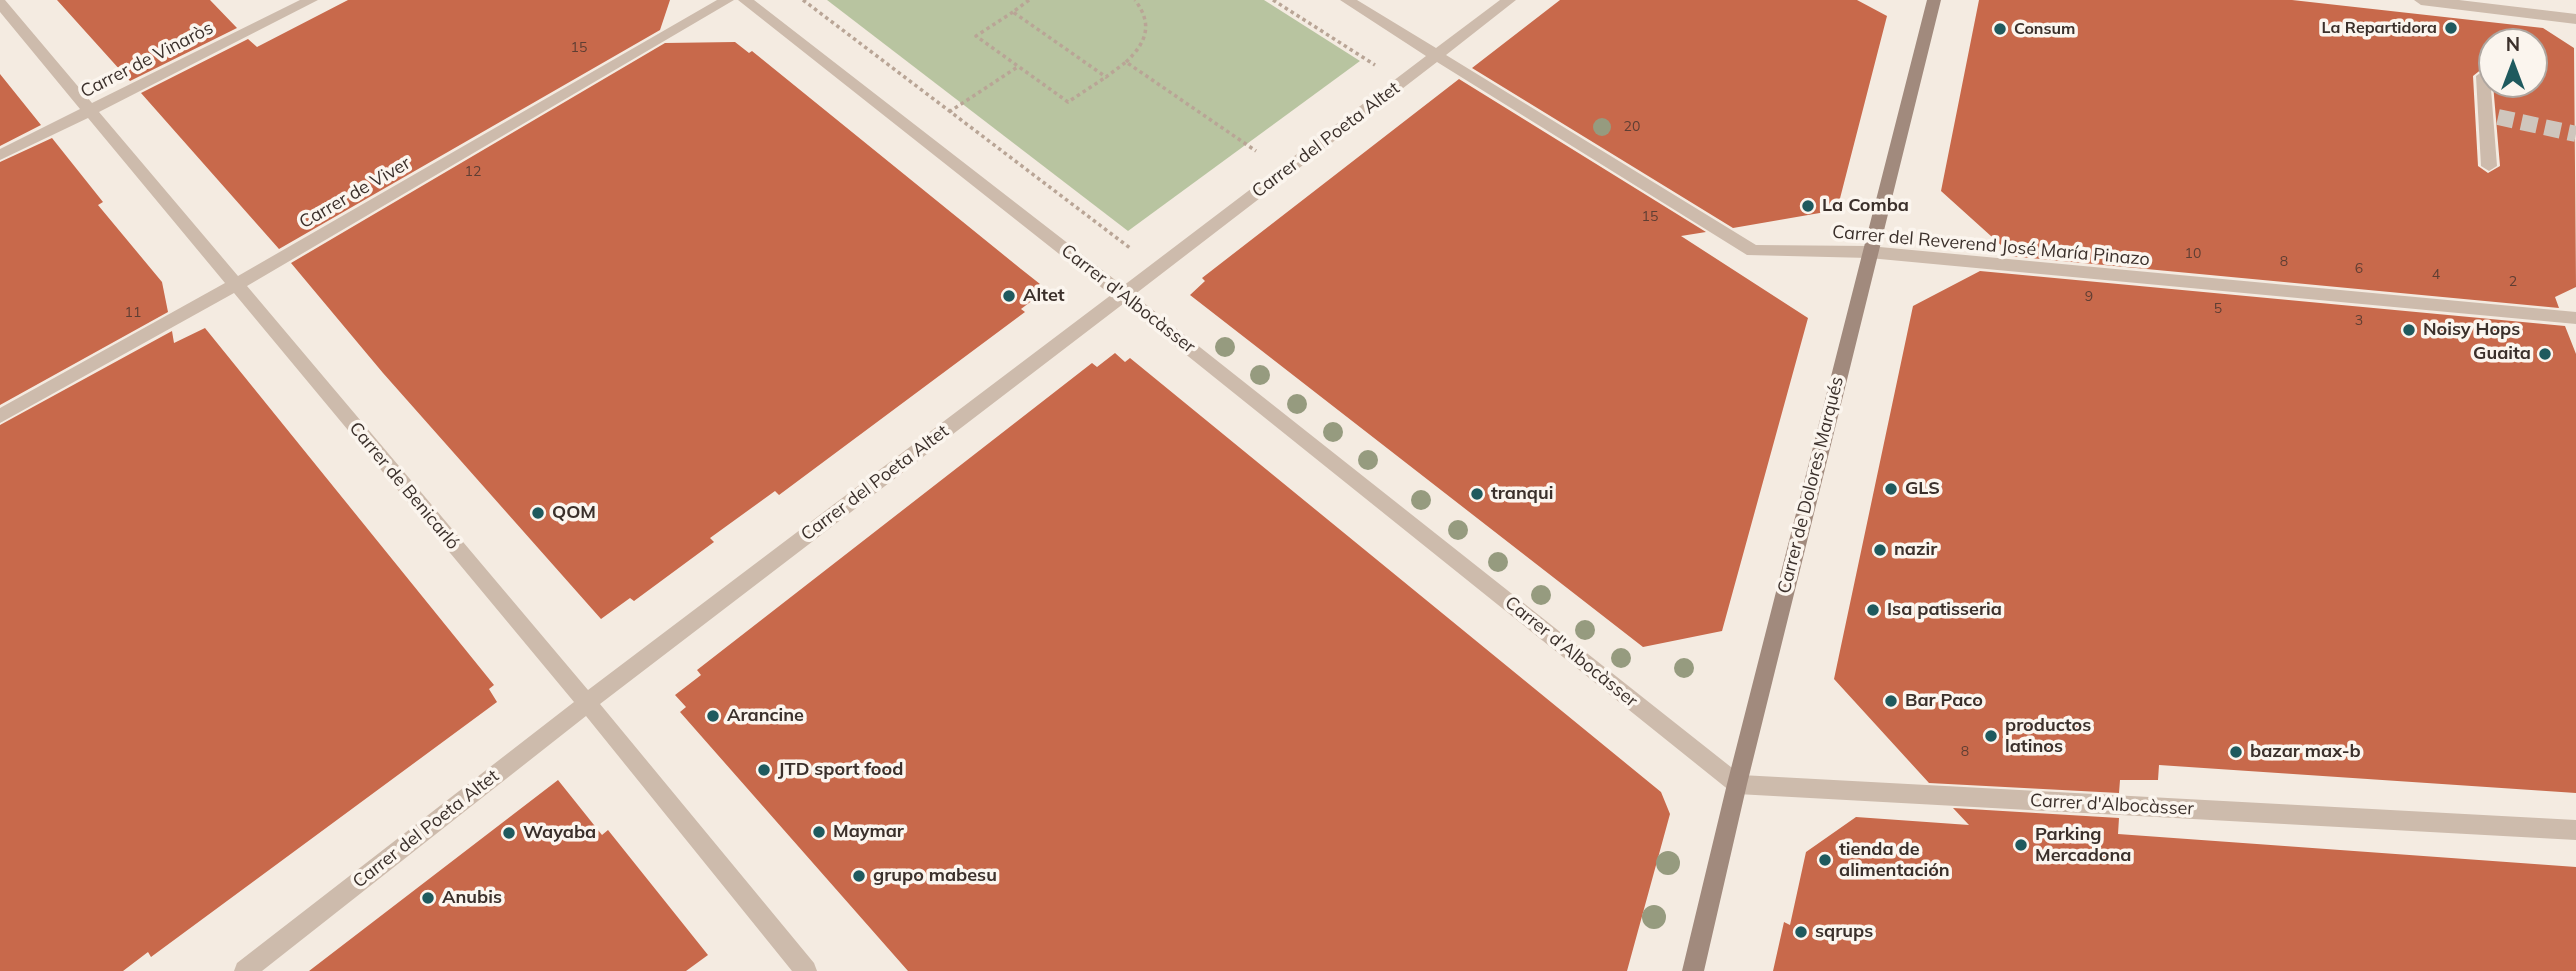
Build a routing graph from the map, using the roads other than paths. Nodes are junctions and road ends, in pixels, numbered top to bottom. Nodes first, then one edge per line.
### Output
1 (311, 0) edge
2 (727, 0) edge
3 (745, 0) edge
4 (1347, 0) edge
5 (1509, 0) edge
6 (1934, 0) edge
7 (2421, 0) edge
8 (0, 3) edge
9 (2576, 19) edge
10 (1438, 54) junction
11 (2487, 98) edge
12 (90, 110) junction
13 (0, 155) edge
14 (2489, 166) dead end
15 (1869, 252) junction
16 (235, 285) junction
17 (1124, 295) junction
18 (2576, 318) edge
19 (0, 416) edge
20 (587, 703) junction
21 (1737, 784) junction
22 (2576, 830) edge
23 (245, 971) edge
24 (806, 971) edge
25 (1693, 971) edge

1 - 12 street, Carrer de Vinaròs
2 - 16 street, Carrer de Viver
3 - 17 street, Carrer d'Albocàsser
4 - 10 street, Carrer del Reverend José María Pinazo
5 - 10 street, Carrer del Poeta Altet
6 - 15 street, Carrer de Dolores Marqués
7 - 9 street
8 - 12 street, Carrer de Benicarló
10 - 15 street, Carrer del Reverend José María Pinazo
10 - 17 street, Carrer del Poeta Altet
11 - 14 street
12 - 13 street, Carrer de Vinaròs
12 - 16 street, Carrer de Benicarló
15 - 18 street, Carrer del Reverend José María Pinazo
15 - 21 street, Carrer de Dolores Marqués
16 - 19 street, Carrer de Viver
16 - 20 street, Carrer de Benicarló
17 - 20 street, Carrer del Poeta Altet
17 - 21 street, Carrer d'Albocàsser
20 - 23 street, Carrer del Poeta Altet
20 - 24 street, Carrer de Benicarló
21 - 22 street, Carrer d'Albocàsser
21 - 25 street, Carrer de Dolores Marqués

